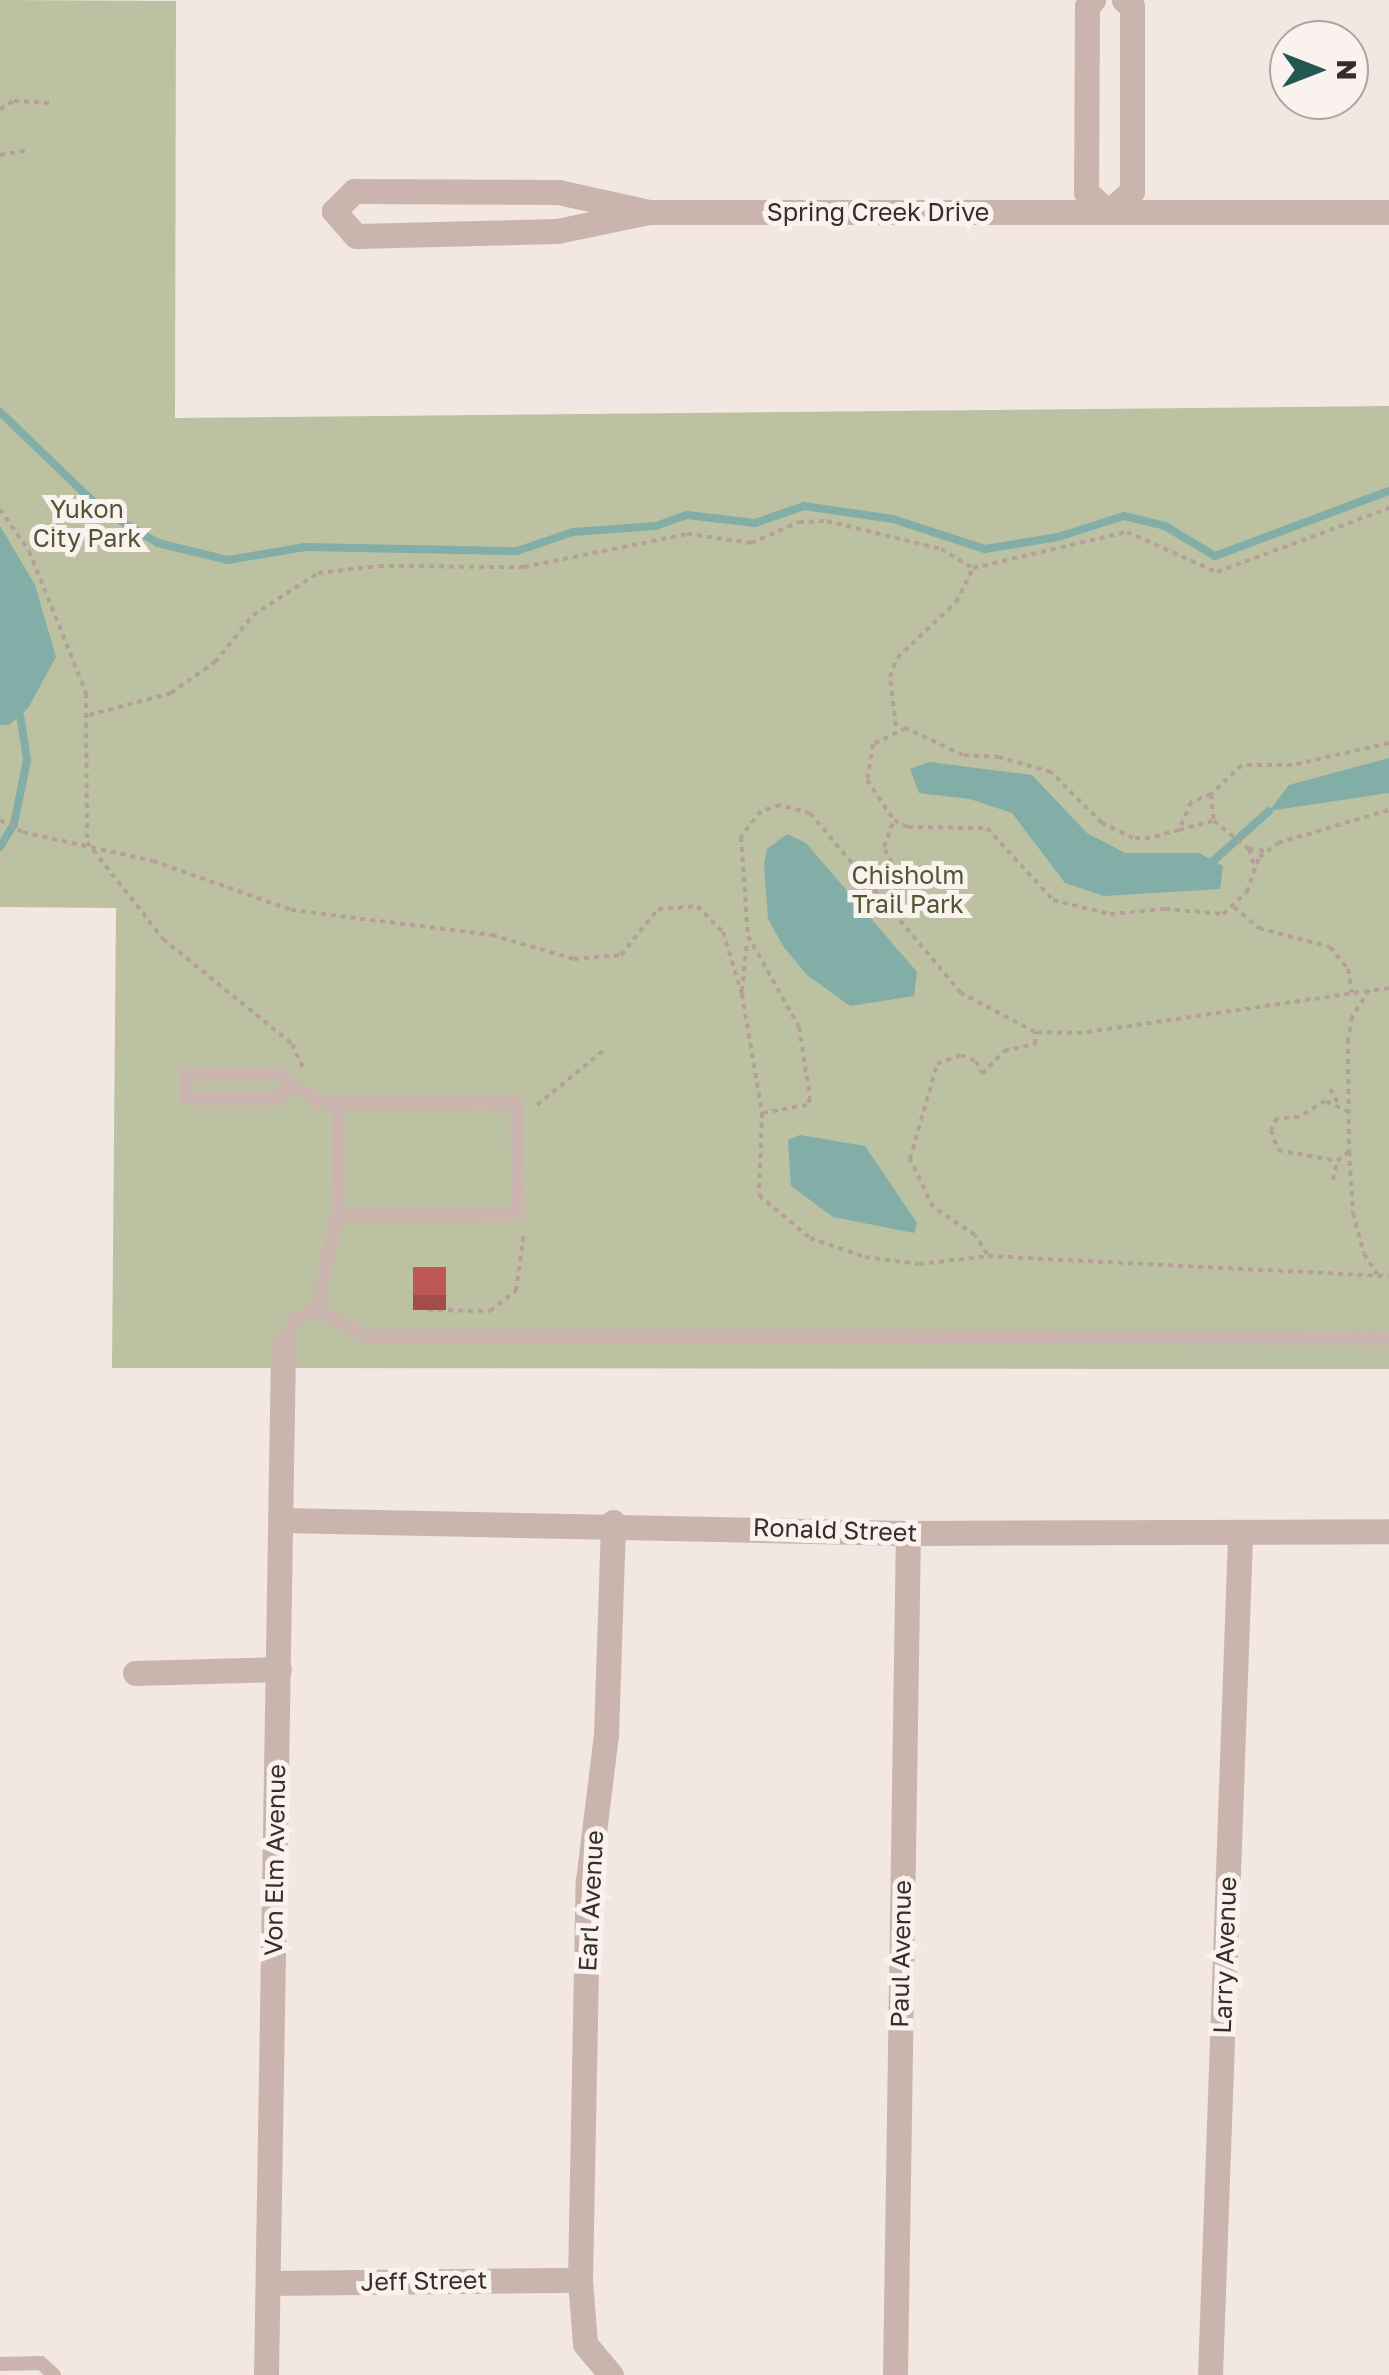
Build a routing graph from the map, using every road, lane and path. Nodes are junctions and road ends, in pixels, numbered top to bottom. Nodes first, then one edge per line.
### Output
1 (1093, 0) edge
2 (1124, 0) edge
3 (50, 103) dead end
4 (0, 109) edge
5 (28, 150) dead end
6 (0, 155) edge
7 (649, 212) junction
8 (1108, 212) junction
9 (1389, 212) edge
10 (1389, 508) edge
11 (0, 509) edge
12 (973, 568) junction
13 (89, 716) junction
14 (896, 728) junction
15 (1389, 743) edge
16 (1211, 794) junction
17 (1389, 810) edge
18 (0, 820) edge
19 (894, 820) junction
20 (1214, 821) junction
21 (1179, 830) junction
22 (87, 842) junction
23 (1249, 850) junction
24 (1267, 851) junction
25 (1255, 870) junction
26 (888, 906) junction
27 (1234, 907) junction
28 (748, 936) junction
29 (1389, 988) edge
30 (1369, 990) junction
31 (1352, 992) junction
32 (742, 994) junction
33 (1035, 1032) junction
34 (604, 1050) dead end
35 (288, 1087) junction
36 (1330, 1089) dead end
37 (303, 1096) junction
38 (1338, 1103) junction
39 (339, 1104) junction
40 (518, 1105) junction
41 (1349, 1112) junction
42 (762, 1113) junction
43 (1349, 1151) junction
44 (1337, 1161) junction
45 (1333, 1180) dead end
46 (518, 1214) junction
47 (338, 1215) junction
48 (988, 1256) junction
49 (1378, 1276) junction
50 (1389, 1276) edge
51 (316, 1310) junction
52 (428, 1310) edge
53 (1389, 1338) edge
54 (283, 1346) joint
55 (280, 1520) junction
56 (613, 1522) junction
57 (1389, 1531) edge
58 (908, 1532) junction
59 (1240, 1535) junction
60 (279, 1669) junction
61 (136, 1673) dead end
62 (580, 2280) junction
63 (268, 2283) junction
64 (0, 2364) edge
65 (54, 2375) edge
66 (266, 2375) edge
67 (611, 2375) edge
68 (895, 2375) edge
69 (1210, 2375) edge

1 - 8 street
2 - 8 street
3 - 4 path
5 - 6 path
7 - 7 street, Spring Creek Drive
7 - 8 street, Spring Creek Drive
8 - 9 street, Spring Creek Drive
10 - 12 path
11 - 13 path
12 - 13 path
12 - 14 path
13 - 22 path
14 - 19 path
14 - 21 path
15 - 16 path
16 - 20 path
16 - 21 path
17 - 24 path
18 - 22 path
19 - 26 path
19 - 27 path
20 - 21 path
20 - 23 path
22 - 32 path
22 - 37 path
23 - 24 path
23 - 25 path
24 - 25 path
25 - 27 path
26 - 28 path
26 - 33 path
27 - 31 path
28 - 32 path
28 - 42 path
29 - 30 path
30 - 31 path
30 - 41 path
31 - 33 path
32 - 42 path
33 - 48 path
34 - 40 path
35 - 35 lane
35 - 37 lane
36 - 38 path
37 - 39 lane
38 - 41 path
38 - 44 path
39 - 40 lane
39 - 47 lane
40 - 46 lane
41 - 43 path
42 - 48 path
43 - 44 path
43 - 49 path
44 - 45 path
46 - 47 lane
46 - 52 path
47 - 51 lane
48 - 49 path
49 - 50 path
51 - 53 lane
51 - 54 lane
54 - 55 street, Von Elm Avenue
55 - 56 street, Ronald Street
55 - 60 street, Von Elm Avenue
56 - 58 street, Ronald Street
56 - 62 street, Earl Avenue
57 - 59 street, Ronald Street
58 - 59 street, Ronald Street
58 - 68 street, Paul Avenue
59 - 69 street, Larry Avenue
60 - 61 street
60 - 63 street, Von Elm Avenue
62 - 63 street, Jeff Street
62 - 67 street, Earl Avenue
63 - 66 street, Von Elm Avenue
64 - 65 lane

